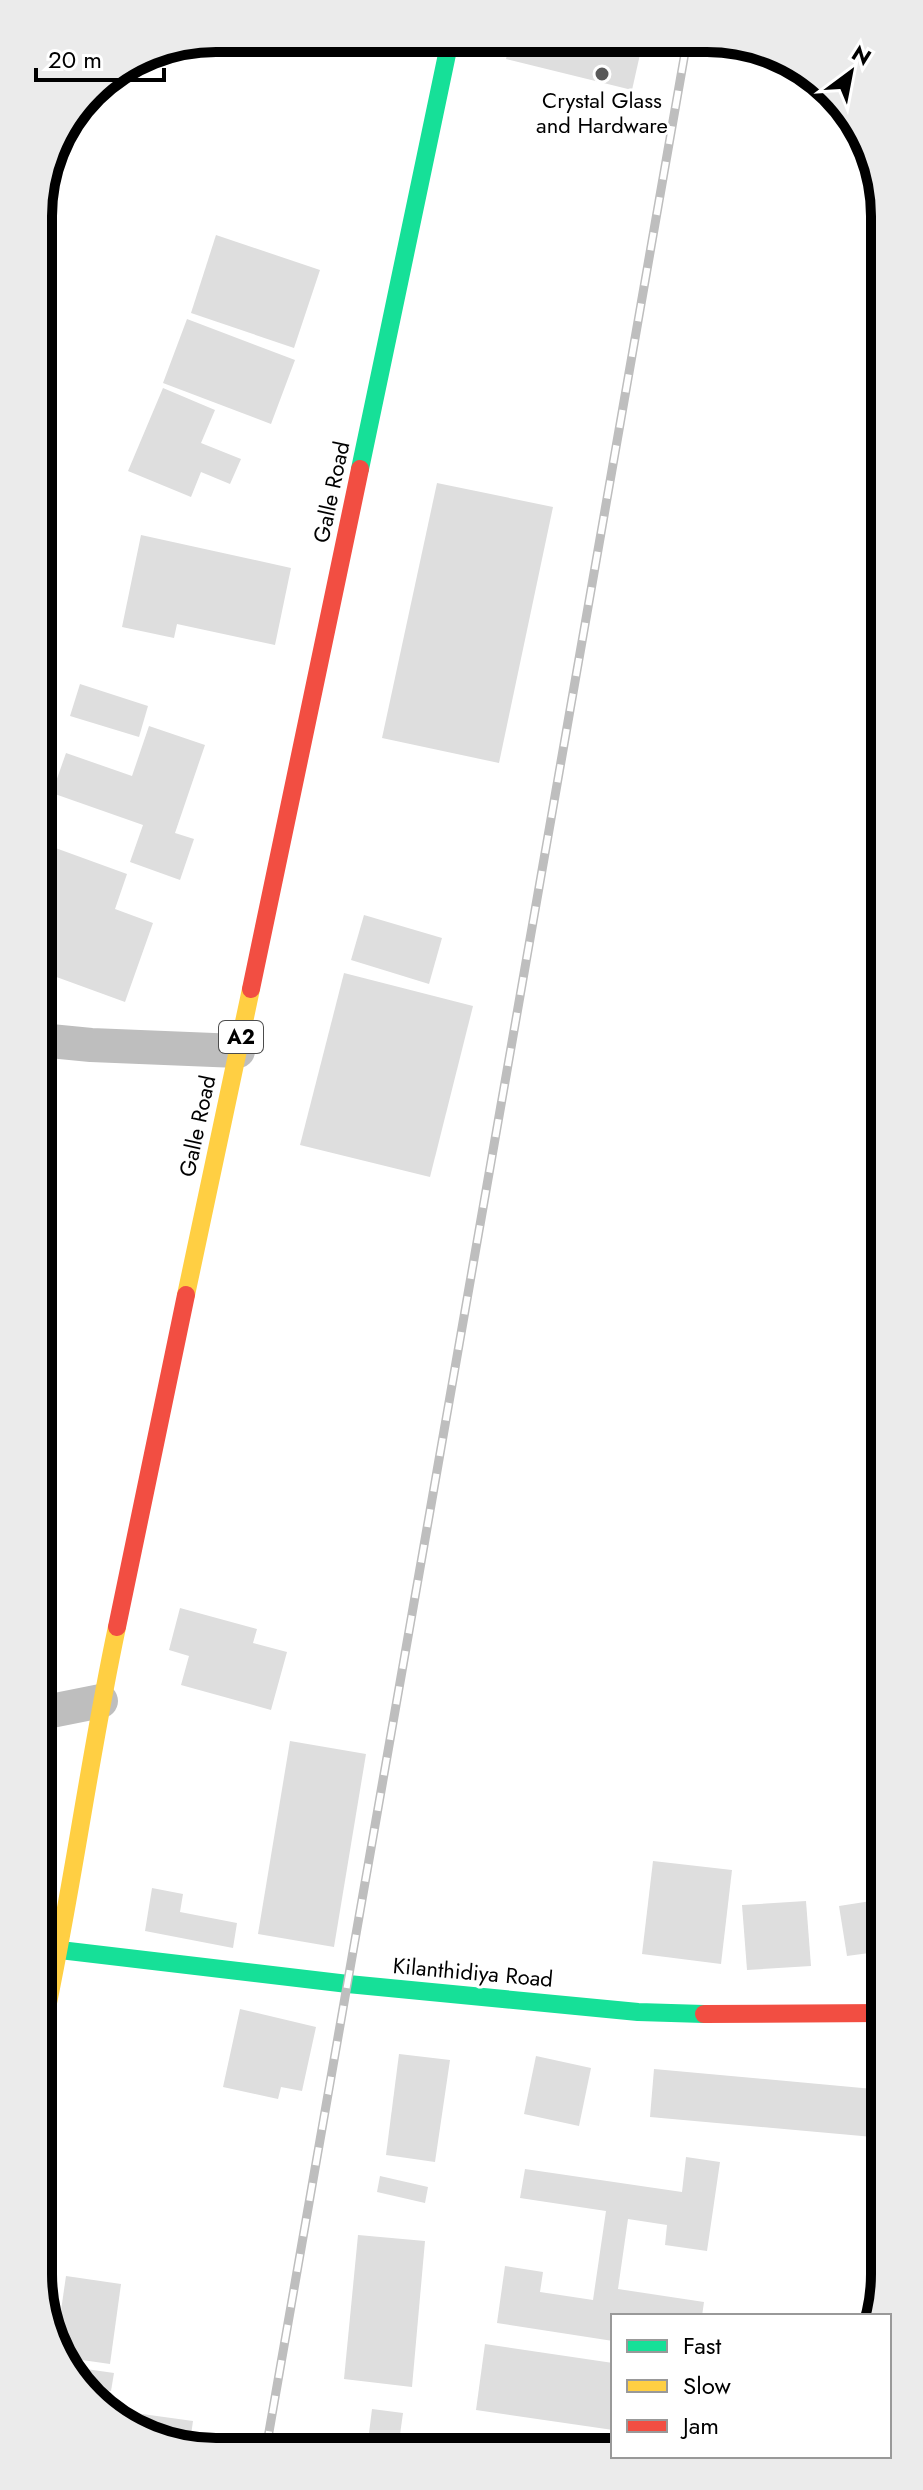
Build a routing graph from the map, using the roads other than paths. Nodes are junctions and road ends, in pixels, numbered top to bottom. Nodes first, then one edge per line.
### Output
1 (447, 52) edge
2 (52, 1041) edge
3 (238, 1051) junction
4 (101, 1701) junction
5 (52, 1711) edge
6 (60, 1950) junction
7 (52, 1986) edge
8 (871, 2013) edge

1 - 3 main road, Galle Road / A2
2 - 3 street
3 - 4 main road, Galle Road / A2
4 - 5 street
4 - 6 main road, Galle Road / A2
6 - 7 main road, Galle Road / A2
6 - 8 main road, Kilanthidiya Road

